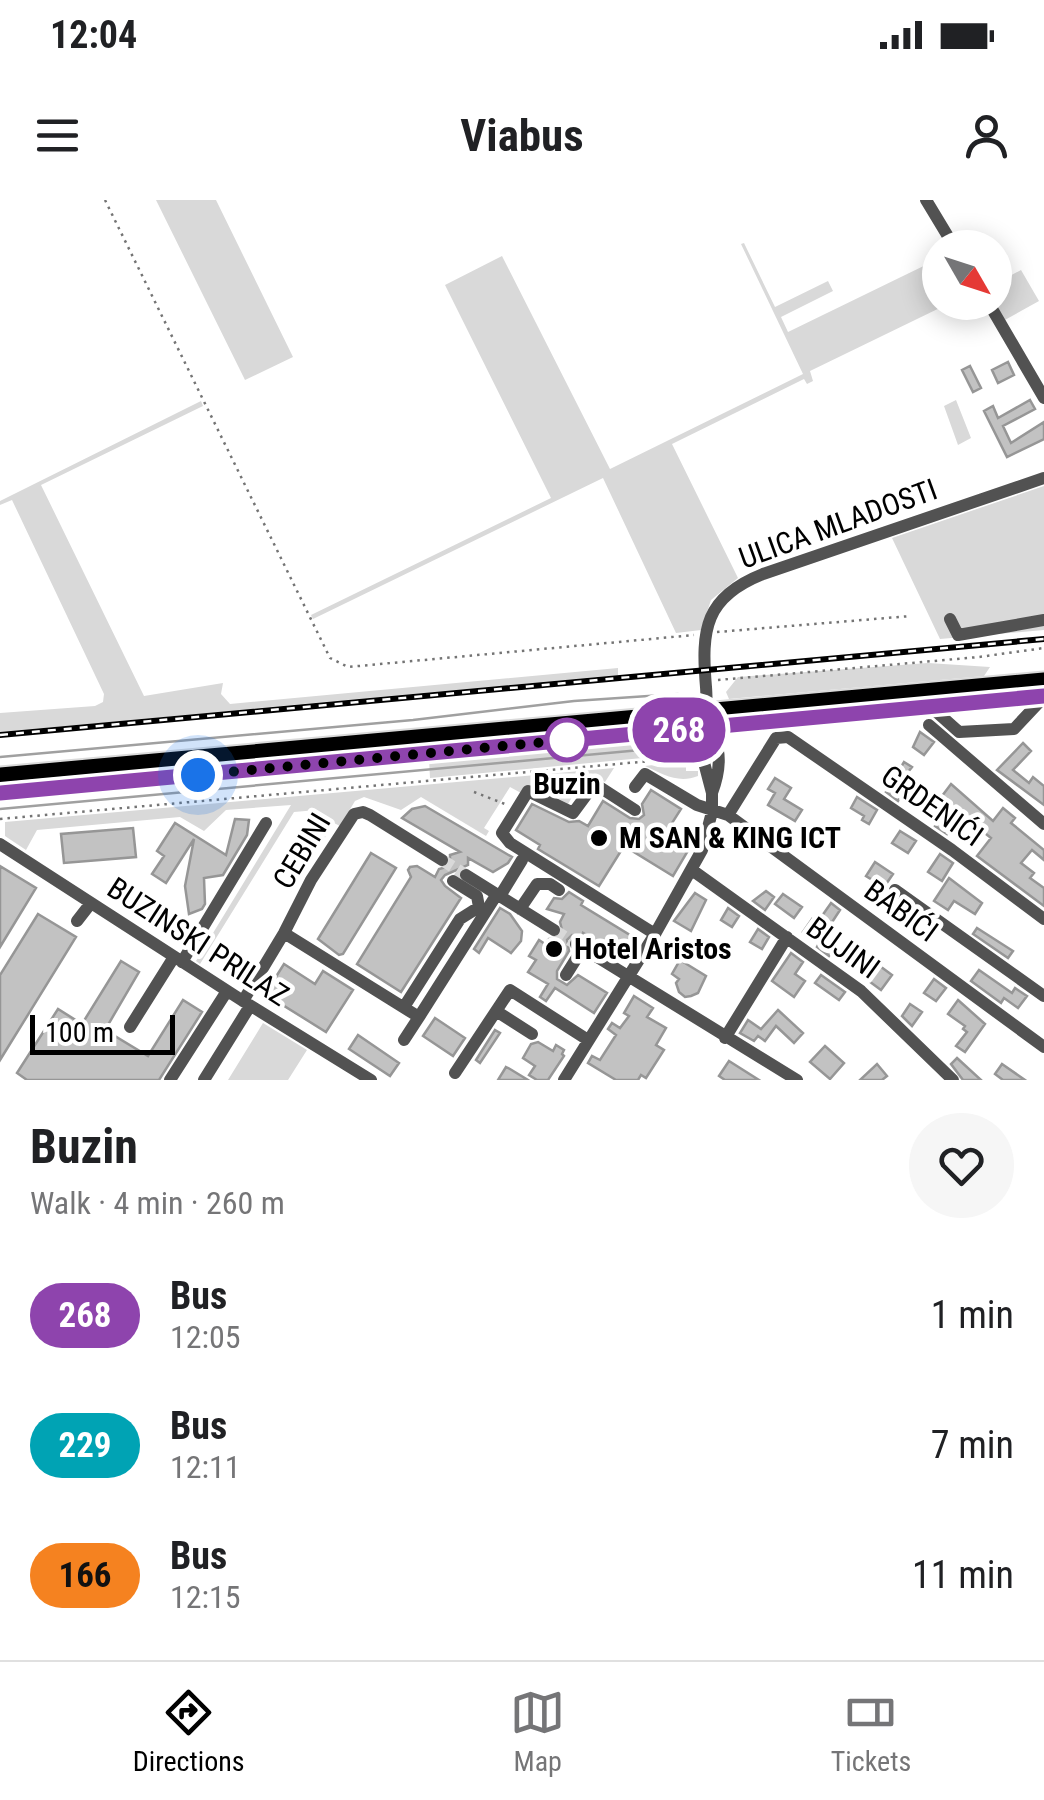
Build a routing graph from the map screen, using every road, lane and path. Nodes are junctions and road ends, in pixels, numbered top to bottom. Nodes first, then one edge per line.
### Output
1 (104, 200) edge
2 (926, 200) edge
3 (944, 230) edge
4 (998, 320) edge
5 (1044, 398) edge
6 (1044, 478) edge
7 (911, 616) dead end
8 (950, 619) dead end
9 (1044, 620) edge
10 (706, 634) junction
11 (1044, 648) edge
12 (1044, 680) edge
13 (705, 683) junction
14 (1044, 697) edge
15 (931, 707) junction
16 (708, 720) junction
17 (929, 724) dead end
18 (695, 752) dead end
19 (0, 775) edge
20 (635, 787) dead end
21 (474, 792) dead end
22 (0, 793) edge
23 (515, 809) junction
24 (635, 810) dead end
25 (712, 812) junction
26 (728, 815) junction
27 (0, 819) edge
28 (266, 823) dead end
29 (1044, 824) edge
30 (0, 844) edge
31 (442, 860) tunnel mouth
32 (522, 860) dead end
33 (692, 870) junction
34 (559, 890) dead end
35 (895, 890) dead end
36 (498, 895) junction
37 (91, 903) junction
38 (520, 909) junction
39 (77, 920) dead end
40 (1044, 920) edge
41 (554, 930) tunnel mouth
42 (284, 933) junction
43 (655, 934) junction
44 (786, 937) junction
45 (178, 960) junction
46 (566, 975) dead end
47 (628, 977) junction
48 (227, 991) junction
49 (1044, 996) edge
50 (246, 1004) junction
51 (404, 1007) junction
52 (496, 1011) junction
53 (420, 1017) junction
54 (130, 1027) dead end
55 (532, 1034) dead end
56 (725, 1038) junction
57 (404, 1040) dead end
58 (588, 1040) junction
59 (1044, 1047) edge
60 (456, 1073) dead end
61 (787, 1078) edge
62 (170, 1080) edge
63 (204, 1080) edge
64 (372, 1080) edge
65 (564, 1080) edge
66 (953, 1080) edge

1 - 10 path
2 - 3 street
4 - 5 street
6 - 10 street, ULICA MLADOSTI
7 - 10 path
8 - 9 street
10 - 13 street, ULICA MLADOSTI
11 - 13 path
12 - 16 main road
13 - 16 street, ULICA MLADOSTI
14 - 15 main road
14 - 15 street
15 - 16 main road
16 - 19 main road
16 - 22 main road
16 - 25 street
17 - 29 street
18 - 27 path
20 - 25 street
21 - 23 path
23 - 24 street
23 - 43 street
25 - 26 street
25 - 33 street
26 - 40 street, GRDENIĆI
26 - 59 street, BABIĆI
28 - 45 street
30 - 37 street, BUZINSKI PRILAZ
31 - 42 street, CEBINI
32 - 36 street
33 - 43 street
33 - 44 street, BUJINI
34 - 38 street
35 - 49 street
36 - 38 street
36 - 51 street
36 - 53 street
37 - 39 street
37 - 45 street, BUZINSKI PRILAZ
38 - 41 street
42 - 50 street, CEBINI
42 - 51 street
43 - 47 street
44 - 56 street
44 - 66 street, BUJINI
45 - 48 street, BUZINSKI PRILAZ
45 - 54 street
46 - 47 street
47 - 56 street
47 - 58 street
48 - 50 street, BUZINSKI PRILAZ
48 - 62 street
50 - 63 street, CEBINI
50 - 64 street, BUZINSKI PRILAZ
51 - 53 street
52 - 55 street
52 - 58 street
52 - 60 street
53 - 57 street
56 - 61 street
58 - 65 street

